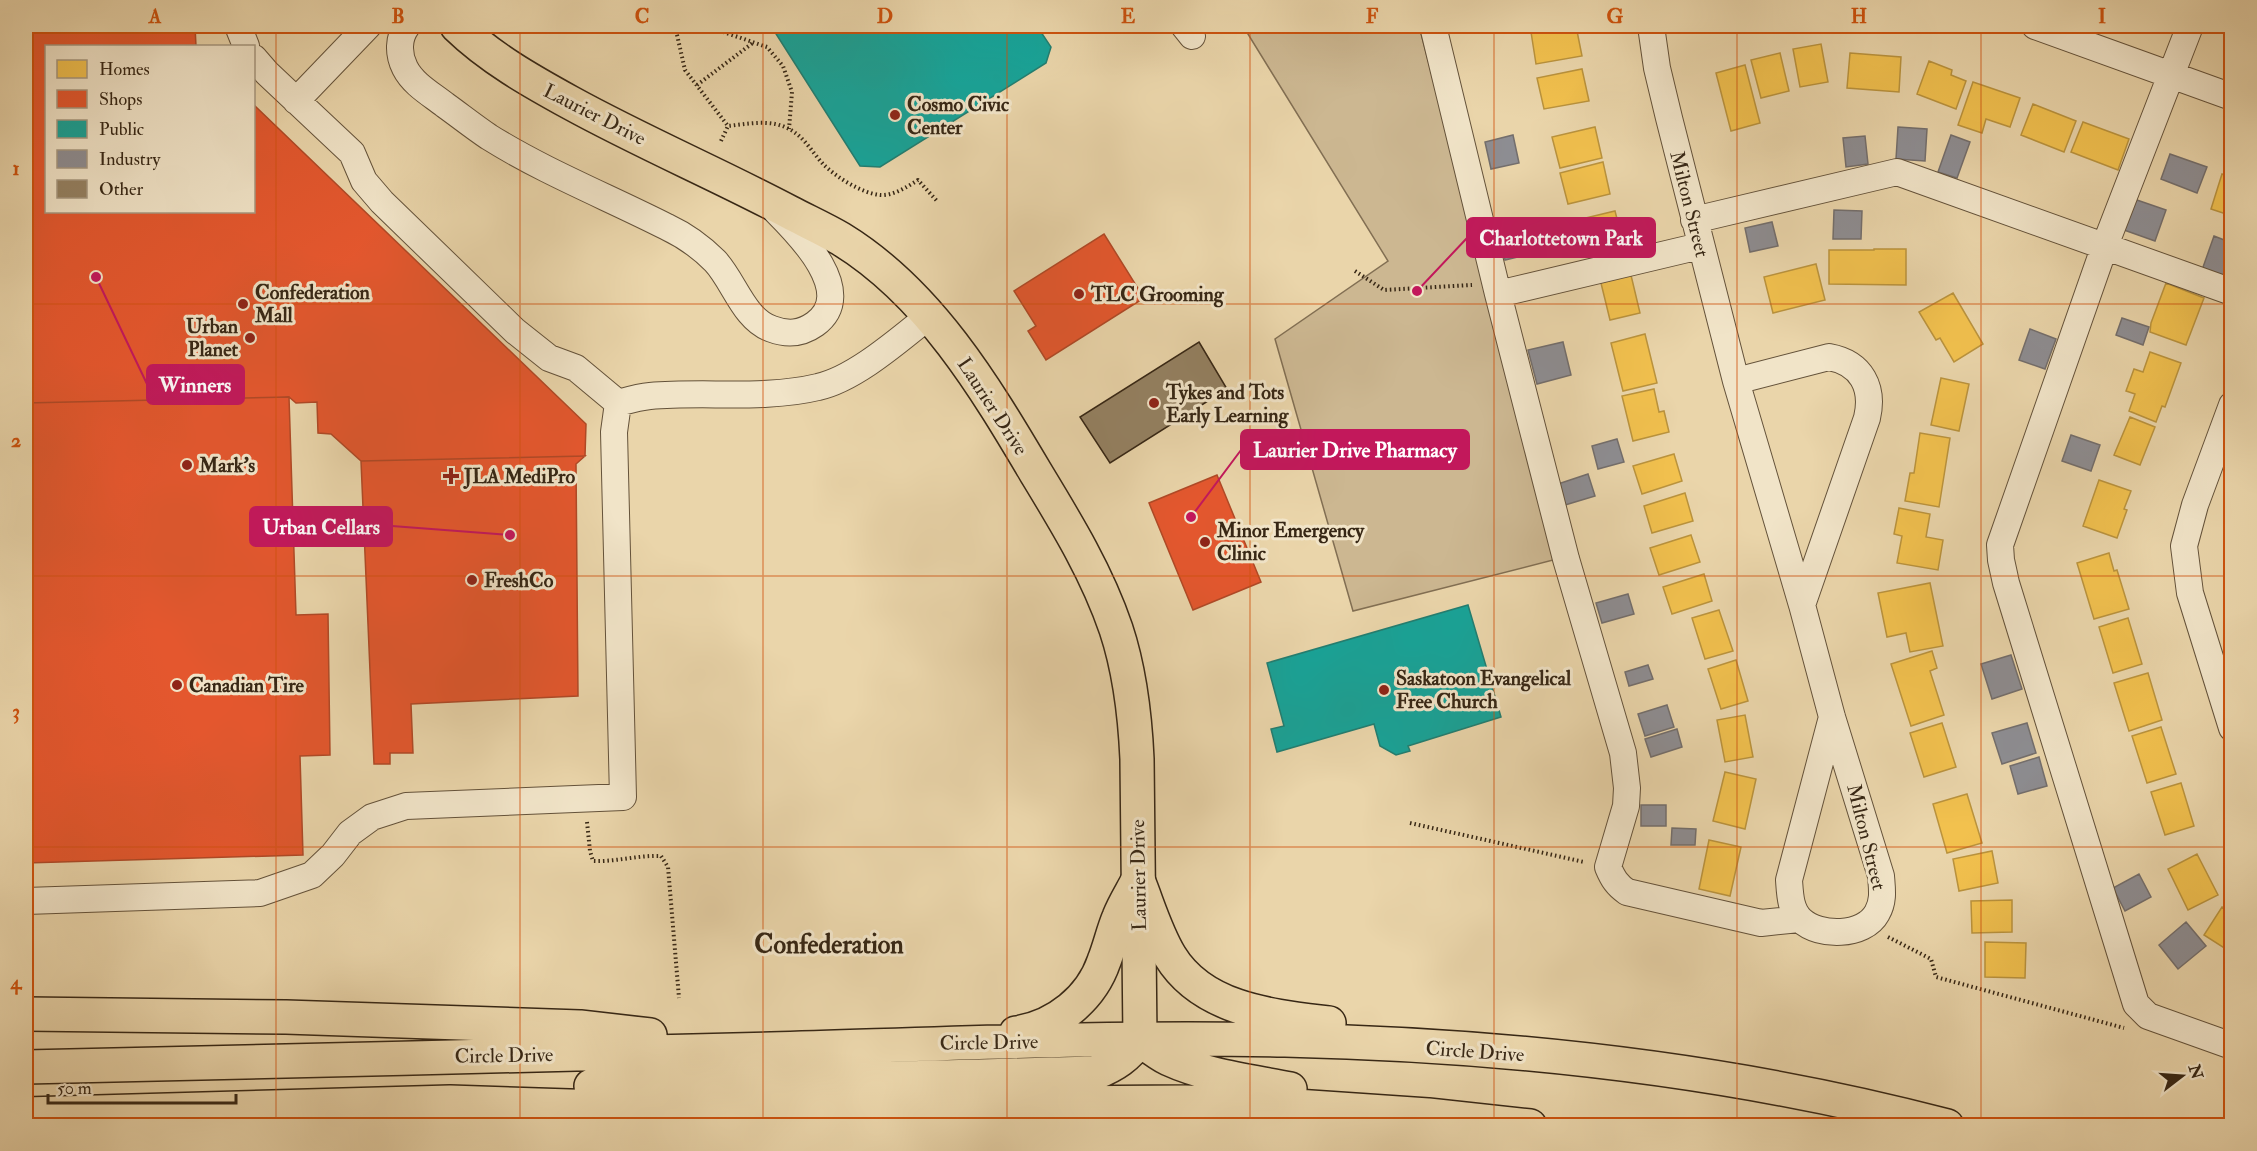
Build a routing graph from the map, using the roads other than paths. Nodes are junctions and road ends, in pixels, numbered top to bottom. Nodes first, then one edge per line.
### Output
1 (238, 26) edge
2 (368, 26) edge
3 (407, 26) edge
4 (457, 26) edge
5 (1433, 26) edge
6 (1651, 26) edge
7 (2035, 26) edge
8 (2190, 26) edge
9 (246, 45) edge
10 (255, 59) edge
11 (2172, 75) junction
12 (2232, 96) edge
13 (296, 101) junction
14 (763, 198) junction
15 (1694, 220) junction
16 (1700, 246) junction
17 (2104, 248) junction
18 (1497, 289) junction
19 (2232, 292) edge
20 (929, 316) junction
21 (1736, 381) junction
22 (618, 403) junction
23 (2232, 405) edge
24 (1802, 605) junction
25 (1832, 717) junction
26 (2232, 728) edge
27 (1138, 880) junction
28 (26, 901) edge
29 (1800, 919) junction
30 (26, 1014) edge
31 (1140, 1040) junction
32 (966, 1042) junction
33 (2232, 1046) edge
34 (774, 1048) junction
35 (1487, 1051) junction
36 (26, 1067) edge
37 (450, 1102) junction
38 (783, 1113) junction
39 (26, 1114) edge
40 (1428, 1115) junction
41 (653, 1125) edge
42 (1530, 1125) edge
43 (1947, 1125) edge

1 - 9 street
2 - 13 street
3 - 14 street
4 - 14 main road, Laurier Drive
5 - 18 street
6 - 15 street, Milton Street
7 - 11 street
8 - 11 street
10 - 13 street
11 - 12 street
11 - 17 street
13 - 22 street
14 - 20 main road, Laurier Drive
15 - 16 street, Milton Street
15 - 17 street
16 - 18 street
16 - 21 street, Milton Street
17 - 19 street
17 - 33 street
18 - 29 street
20 - 22 street
20 - 27 main road, Laurier Drive
21 - 24 street, Milton Street
21 - 24 street
22 - 28 street
23 - 26 street
24 - 25 street, Milton Street
25 - 29 street, Milton Street
25 - 29 street, Milton Street
27 - 31 main road, Laurier Drive
27 - 32 main road
27 - 35 main road
30 - 34 main road
31 - 32 main road, Circle Drive
31 - 35 main road, Circle Drive
31 - 37 main road
31 - 40 main road
32 - 34 main road, Circle Drive
34 - 36 main road, Circle Drive
35 - 43 main road, Circle Drive
37 - 38 main road
37 - 39 main road
38 - 40 main road
38 - 41 main road
40 - 42 main road

